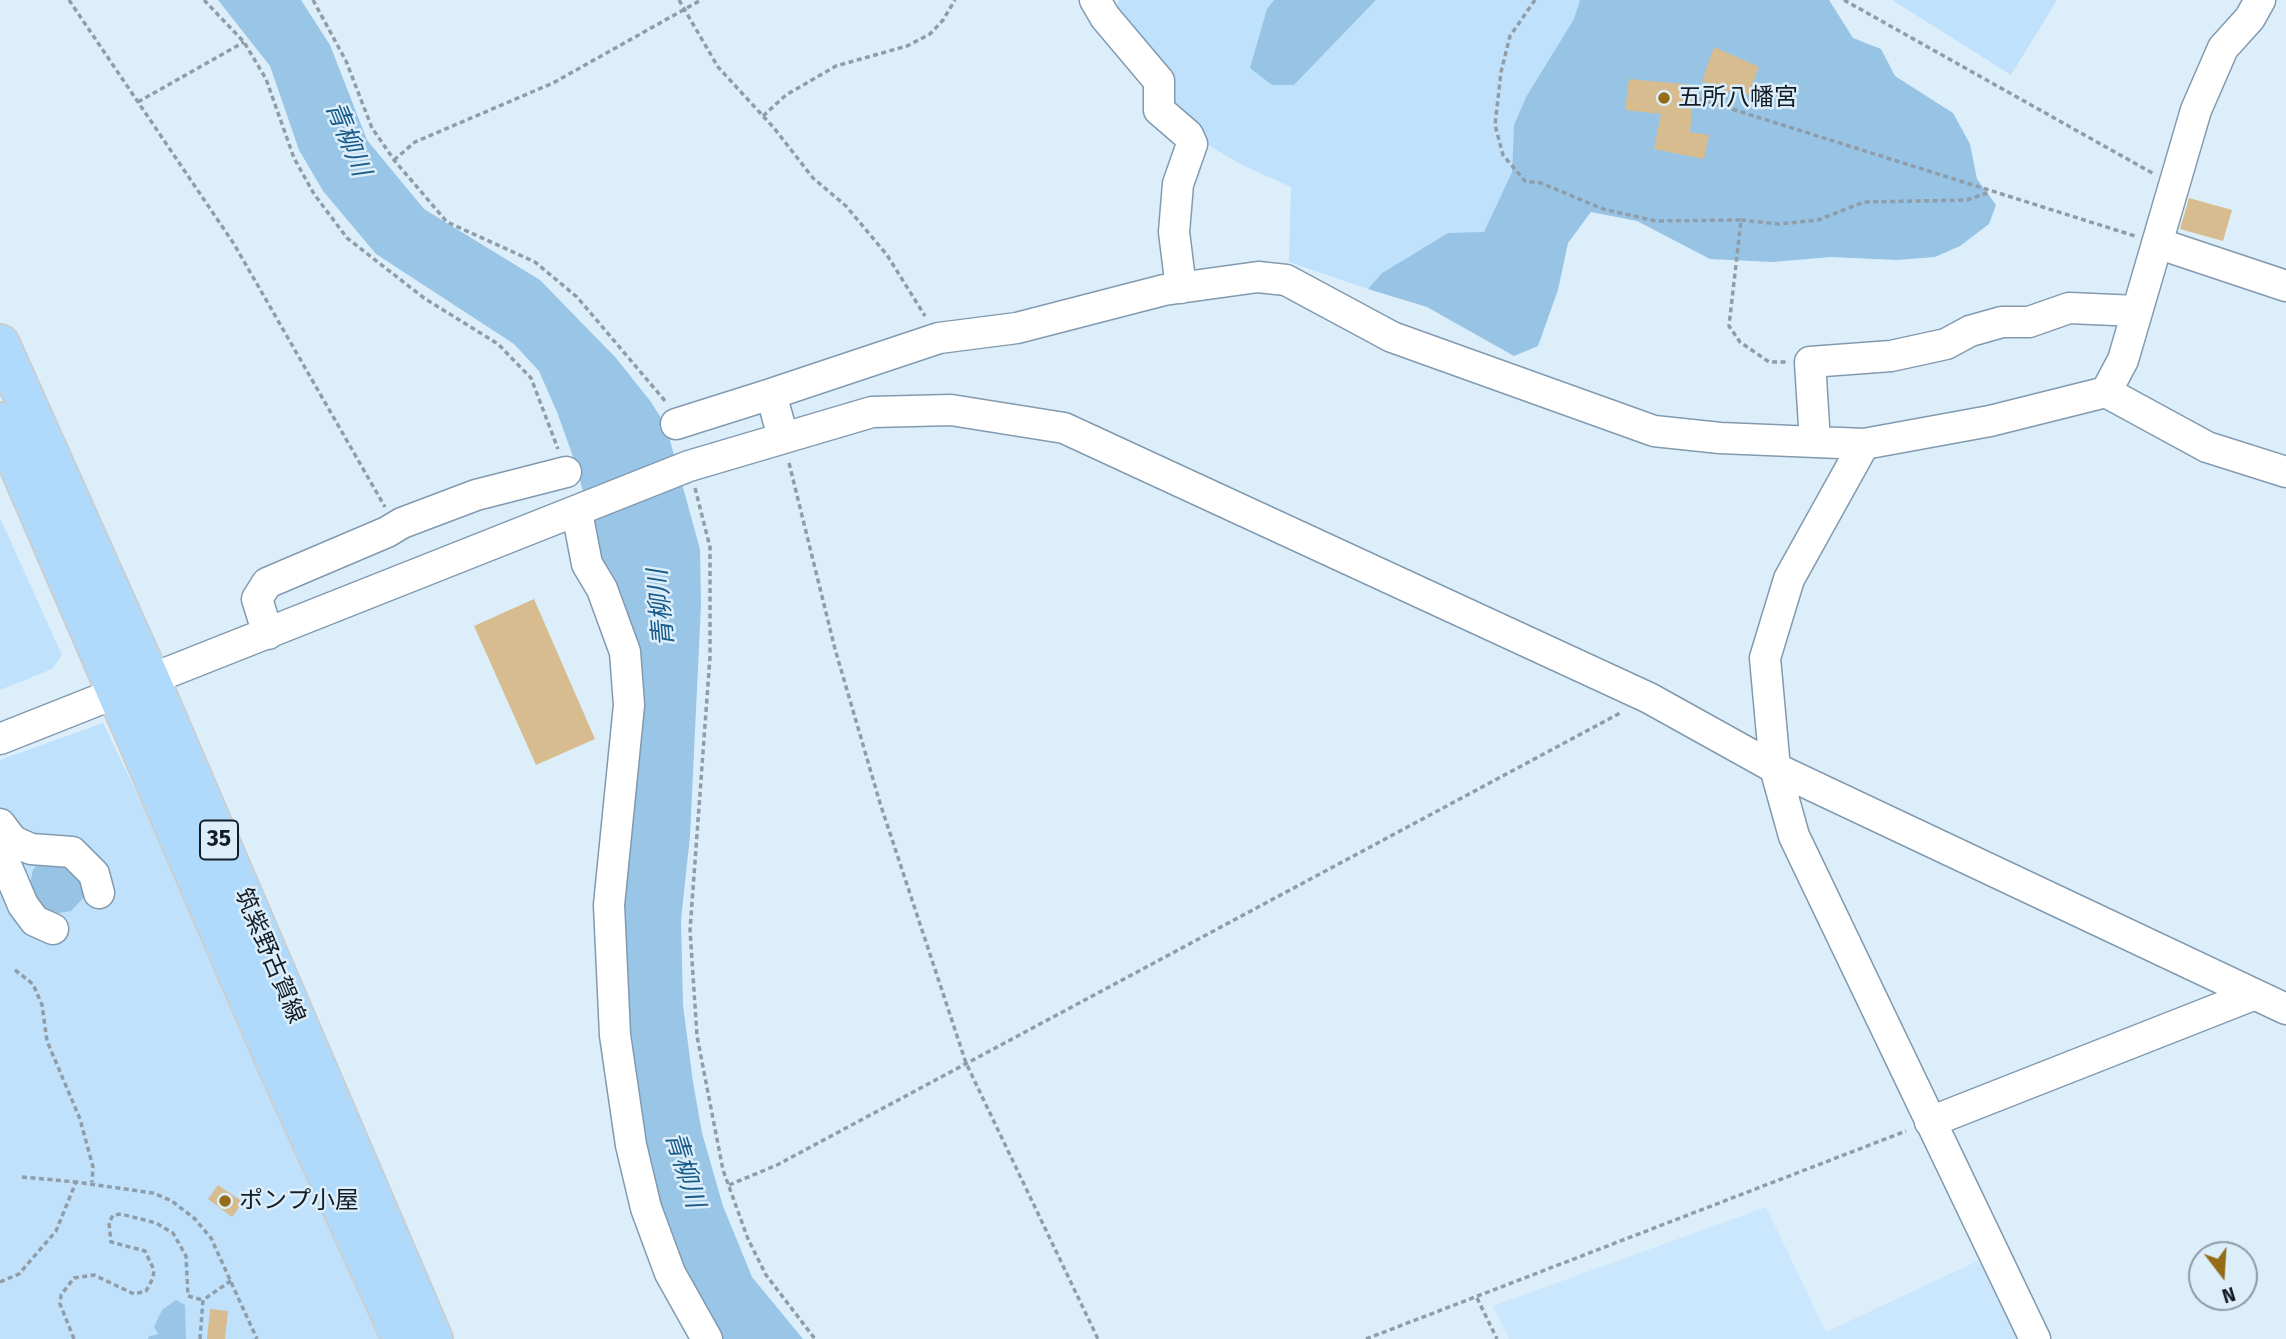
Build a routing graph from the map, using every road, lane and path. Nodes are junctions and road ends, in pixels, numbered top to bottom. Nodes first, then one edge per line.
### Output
1 (69, 0) edge
2 (204, 0) edge
3 (313, 0) edge
4 (679, 0) edge
5 (701, 0) edge
6 (956, 0) edge
7 (1095, 0) edge
8 (1535, 0) edge
9 (1844, 0) edge
10 (2260, 0) edge
11 (685, 12) junction
12 (244, 42) junction
13 (1700, 99) dead end
14 (138, 102) junction
15 (763, 116) junction
16 (394, 160) junction
17 (2174, 185) junction
18 (1992, 191) junction
19 (1741, 220) junction
20 (2157, 243) junction
21 (2286, 286) edge
22 (1181, 288) junction
23 (2137, 311) junction
24 (939, 338) junction
25 (0, 344) edge
26 (1810, 362) junction
27 (2106, 392) junction
28 (771, 394) junction
29 (0, 422) edge
30 (676, 424) joint
31 (783, 437) junction
32 (1815, 442) junction
33 (1864, 444) junction
34 (681, 470) junction
35 (566, 472) joint
36 (2286, 472) edge
37 (584, 510) junction
38 (396, 527) junction
39 (268, 634) junction
40 (134, 685) junction
41 (1649, 698) junction
42 (0, 739) edge
43 (1775, 768) junction
44 (0, 824) edge
45 (0, 851) edge
46 (99, 893) dead end
47 (53, 929) dead end
48 (15, 970) dead end
49 (2253, 995) junction
50 (2286, 1009) edge
51 (966, 1063) junction
52 (1930, 1122) junction
53 (22, 1177) dead end
54 (76, 1182) junction
55 (92, 1182) junction
56 (729, 1185) junction
57 (232, 1280) junction
58 (0, 1282) edge
59 (1477, 1298) junction
60 (203, 1300) junction
61 (74, 1339) edge
62 (200, 1339) edge
63 (257, 1339) edge
64 (402, 1339) edge
65 (432, 1339) edge
66 (707, 1339) edge
67 (815, 1339) edge
68 (1098, 1339) edge
69 (1366, 1339) edge
70 (1497, 1339) edge
71 (2035, 1339) edge

1 - 14 path
2 - 12 path
3 - 16 path
4 - 11 path
5 - 11 path
6 - 15 path
7 - 22 street
8 - 19 path
9 - 17 path
10 - 17 street
11 - 15 path
11 - 16 path
12 - 14 path
12 - 35 path
13 - 18 path
14 - 38 path
15 - 24 path
16 - 30 path
17 - 20 street
18 - 19 path
18 - 20 path
19 - 26 path
20 - 21 street
20 - 23 street
22 - 24 street
22 - 32 street
23 - 26 street
23 - 27 street
24 - 28 street
25 - 40 main road, 筑紫野古賀線 / 35
26 - 32 street
27 - 33 street
27 - 36 street
28 - 30 street
28 - 31 street
29 - 40 main road, 筑紫野古賀線 / 35
31 - 34 street
31 - 41 street
31 - 51 path
32 - 33 street
33 - 43 street
34 - 37 street
34 - 56 path
35 - 38 street
37 - 39 street
37 - 66 street
38 - 39 street
39 - 40 street
40 - 42 street
40 - 64 main road, 筑紫野古賀線 / 35
40 - 65 main road, 筑紫野古賀線 / 35
41 - 43 street
41 - 51 path
43 - 49 street
43 - 52 street
44 - 46 street
45 - 47 street
48 - 55 path
49 - 50 street
49 - 52 street
51 - 56 path
51 - 68 path
52 - 59 path
52 - 71 street
53 - 54 path
54 - 55 path
54 - 58 path
55 - 57 path
56 - 67 path
57 - 60 path
57 - 63 path
59 - 69 path
59 - 70 path
60 - 61 path
60 - 62 path

